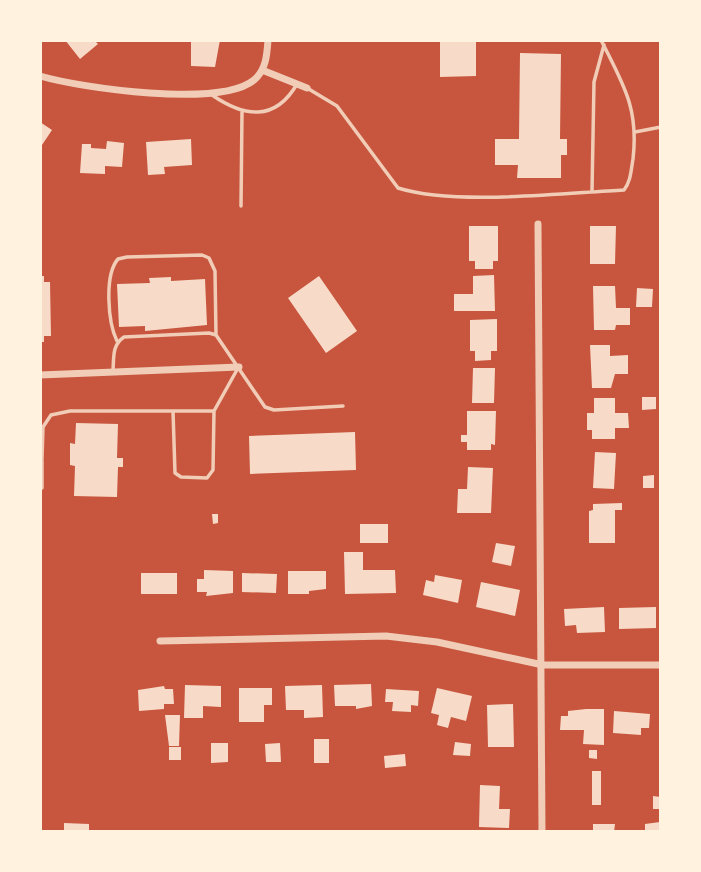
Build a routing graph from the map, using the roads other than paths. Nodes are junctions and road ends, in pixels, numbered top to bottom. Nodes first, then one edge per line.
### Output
1 (268, 40) edge
2 (601, 40) edge
3 (604, 46) junction
4 (262, 70) junction
5 (40, 76) edge
6 (297, 84) junction
7 (307, 88) joint
8 (208, 92) junction
9 (242, 112) junction
10 (661, 127) edge
11 (635, 132) junction
12 (592, 191) junction
13 (241, 206) dead end
14 (538, 224) dead end
15 (216, 335) junction
16 (117, 341) junction
17 (239, 367) junction
18 (113, 370) junction
19 (40, 375) edge
20 (343, 406) dead end
21 (173, 411) junction
22 (214, 411) junction
23 (41, 459) edge
24 (43, 488) dead end
25 (160, 641) dead end
26 (543, 665) junction
27 (661, 665) edge
28 (542, 832) edge

1 - 4 street
2 - 3 lane
3 - 11 lane
3 - 12 lane
4 - 6 street
4 - 8 street
5 - 8 street
6 - 7 street
6 - 9 lane
7 - 12 lane
8 - 9 lane
9 - 13 lane
10 - 11 lane
11 - 12 lane
14 - 26 street
15 - 16 lane
15 - 16 lane
15 - 17 lane
16 - 18 lane
17 - 18 street
17 - 20 lane
17 - 22 lane
18 - 19 street
21 - 22 lane
21 - 22 lane
21 - 23 lane
23 - 24 lane
25 - 26 street
26 - 27 street
26 - 28 street

